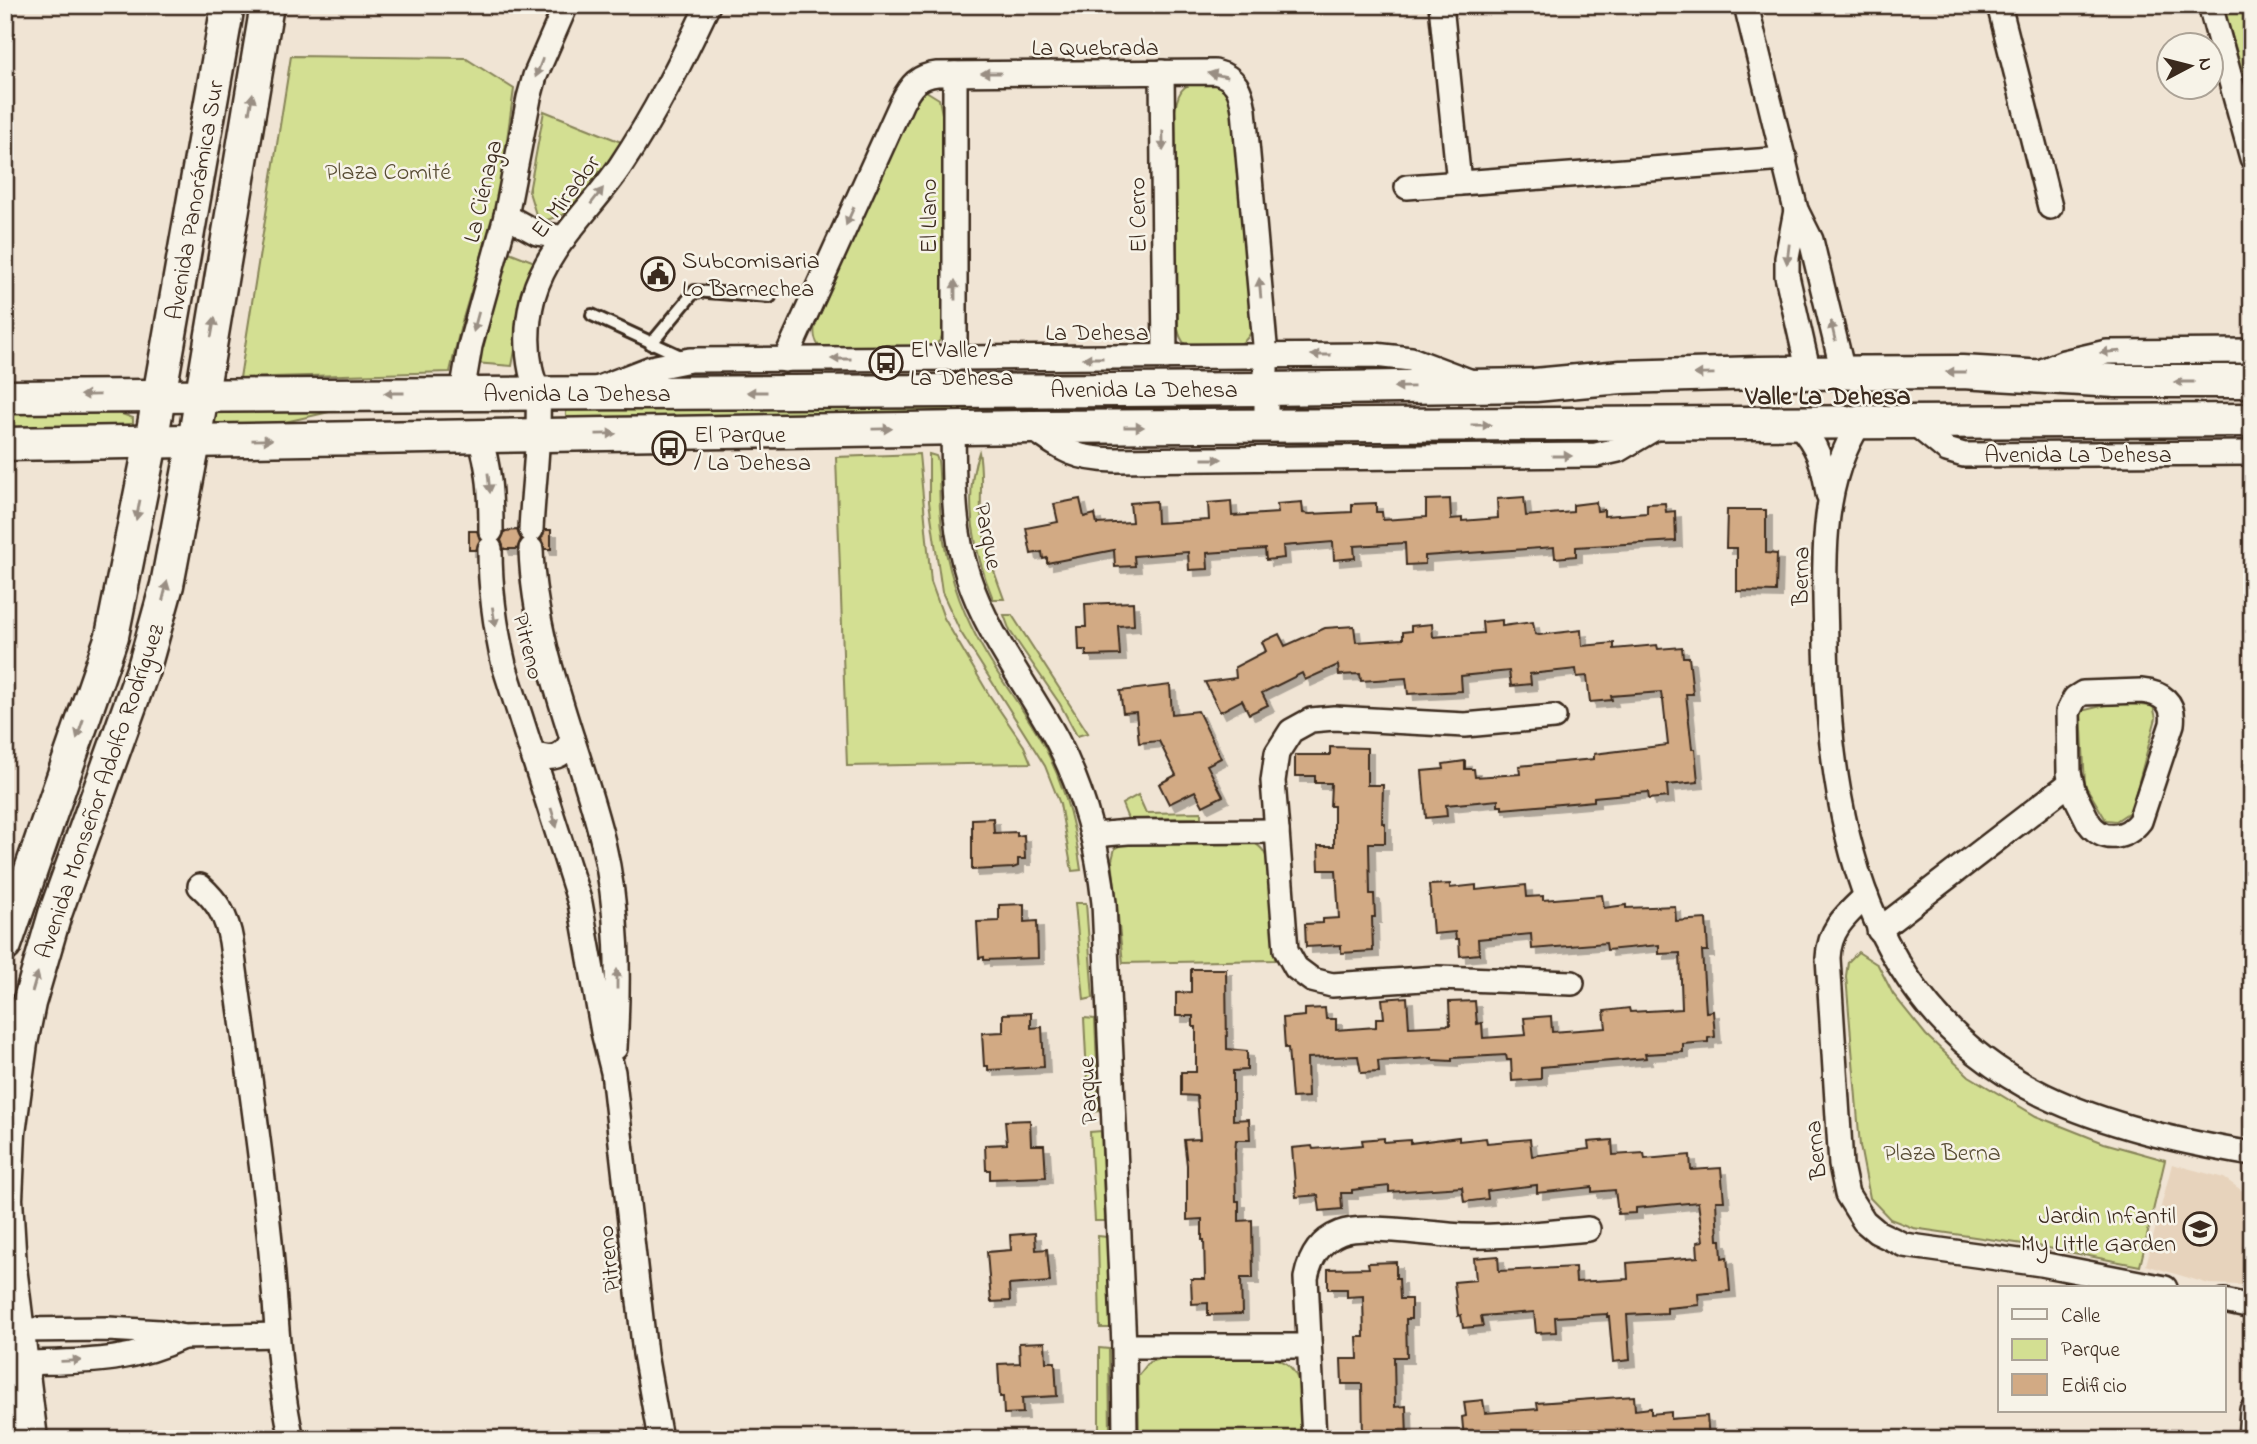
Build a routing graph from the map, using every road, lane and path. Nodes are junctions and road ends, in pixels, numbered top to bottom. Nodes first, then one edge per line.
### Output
1 (228, 5) edge
2 (267, 5) edge
3 (566, 5) edge
4 (708, 5) edge
5 (1441, 5) edge
6 (1746, 5) edge
7 (1999, 5) edge
8 (2210, 5) edge
9 (1162, 72) junction
10 (955, 74) junction
11 (2252, 158) edge
12 (1785, 159) junction
13 (1459, 184) junction
14 (1407, 187) dead end
15 (2050, 206) dead end
16 (1796, 210) junction
17 (506, 216) junction
18 (564, 238) junction
19 (770, 297) dead end
20 (592, 315) dead end
21 (651, 344) junction
22 (2252, 351) edge
23 (1266, 356) junction
24 (1165, 357) junction
25 (785, 359) junction
26 (955, 359) junction
27 (691, 360) junction
28 (1843, 372) junction
29 (1759, 373) junction
30 (1809, 373) junction
31 (1903, 373) junction
32 (2030, 376) junction
33 (2252, 382) edge
34 (1481, 386) junction
35 (1266, 389) junction
36 (462, 393) junction
37 (538, 393) junction
38 (587, 393) junction
39 (159, 394) junction
40 (201, 394) junction
41 (8, 396) edge
42 (2252, 421) edge
43 (1860, 423) junction
44 (1904, 423) junction
45 (1662, 424) junction
46 (1757, 424) junction
47 (1798, 424) junction
48 (1266, 426) junction
49 (1031, 427) junction
50 (953, 428) junction
51 (537, 435) junction
52 (479, 436) junction
53 (151, 442) junction
54 (194, 442) junction
55 (5, 444) edge
56 (2252, 453) edge
57 (1829, 504) junction
58 (1554, 717) dead end
59 (572, 738) junction
60 (533, 753) junction
61 (2070, 783) junction
62 (1277, 831) junction
63 (1094, 835) junction
64 (200, 886) dead end
65 (1866, 896) junction
66 (1879, 930) junction
67 (5, 946) edge
68 (1572, 983) dead end
69 (13, 1045) edge
70 (613, 1072) junction
71 (2250, 1148) edge
72 (6, 1198) edge
73 (1588, 1229) dead end
74 (2155, 1286) edge
75 (2226, 1301) edge
76 (2252, 1307) edge
77 (19, 1330) junction
78 (276, 1335) junction
79 (183, 1337) junction
80 (1124, 1346) junction
81 (1309, 1346) junction
82 (21, 1363) junction
83 (2252, 1410) edge
84 (31, 1439) edge
85 (292, 1439) edge
86 (660, 1439) edge
87 (1125, 1439) edge
88 (1314, 1439) edge
89 (2250, 1439) edge

1 - 39 street, Avenida Panorámica Sur
40 -> 2 street, Avenida Panorámica Sur
3 -> 17 street, La Ciénaga
18 -> 4 street, El Mirador
5 - 13 street
6 - 12 street
7 - 15 street
8 - 11 street
9 -> 10 street, La Quebrada
23 -> 9 street, La Quebrada
9 -> 24 street, El Cerro
10 -> 25 street, La Quebrada
26 -> 10 street, El Llano
12 - 13 street
12 - 16 street
13 - 14 street
28 -> 16 street
16 -> 30 street
17 - 18 street
17 -> 36 street, La Ciénaga
18 - 37 street, El Mirador
19 - 21 lane
20 - 21 lane
21 - 27 lane
22 -> 32 street, Avenida La Dehesa
23 - 24 street, La Dehesa
34 -> 23 street, La Dehesa
23 - 35 street, La Quebrada
24 -> 26 street, La Dehesa
26 -> 25 street, La Dehesa
25 - 27 street, La Dehesa
27 - 38 street, La Dehesa
28 - 30 street, Avenida La Dehesa
28 - 31 street, Avenida La Dehesa
29 - 30 street, Avenida La Dehesa
29 -> 34 street, Avenida La Dehesa
29 - 46 street
32 -> 31 street, Avenida La Dehesa
31 - 44 street
33 -> 32 street, Avenida La Dehesa
34 -> 35 street, Avenida La Dehesa
35 -> 38 street, Avenida La Dehesa
35 - 48 street, La Quebrada
36 - 37 street, Avenida La Dehesa
36 -> 40 street, Avenida La Dehesa
37 - 38 street, Avenida La Dehesa
37 - 51 street, El Mirador
39 - 40 street, Avenida La Dehesa
39 -> 41 street, Avenida La Dehesa
39 - 53 street, Avenida Monseñor Adolfo Rodríguez
40 - 54 street, Avenida Monseñor Adolfo Rodríguez
42 - 44 street, Avenida La Dehesa
43 - 44 street, Avenida La Dehesa
43 - 47 street, Avenida La Dehesa
43 - 57 street, Berna
44 - 56 street, Avenida La Dehesa
45 - 46 street, Avenida La Dehesa
48 -> 45 street, Avenida La Dehesa
49 -> 45 street, Avenida La Dehesa
46 - 47 street, Avenida La Dehesa
47 - 57 street, Berna
49 -> 48 street, Avenida La Dehesa
49 - 50 street, Avenida La Dehesa
51 -> 50 street, Avenida La Dehesa
50 - 63 street, Parque
51 - 52 street, Avenida La Dehesa
51 - 59 street, Pitreno
54 -> 52 street, Avenida La Dehesa
52 -> 60 street, Pitreno
53 - 54 street, Avenida La Dehesa
53 - 55 street, Avenida La Dehesa
53 -> 67 street, Avenida Monseñor Adolfo Rodríguez
69 -> 54 street, Avenida Monseñor Adolfo Rodríguez
57 - 65 street, Berna
58 - 62 street
59 - 60 street
70 -> 59 street, Pitreno
60 -> 70 street, Pitreno
61 - 61 street
61 - 66 street
62 - 63 street
62 - 68 street
63 - 80 street, Parque
64 - 78 street
65 - 66 street, Berna
65 - 74 street, Berna
66 - 71 street, Berna
69 - 72 street, Avenida Monseñor Adolfo Rodríguez
70 - 86 street, Pitreno
72 - 77 street, Avenida Monseñor Adolfo Rodríguez
73 - 81 street
75 - 76 street
77 - 79 street
77 - 82 street, Avenida Monseñor Adolfo Rodríguez
78 - 79 street
78 - 85 street
82 -> 79 street
80 - 81 street
80 - 87 street, Parque
81 - 88 street
82 - 84 street, Avenida Monseñor Adolfo Rodríguez
83 - 89 street

